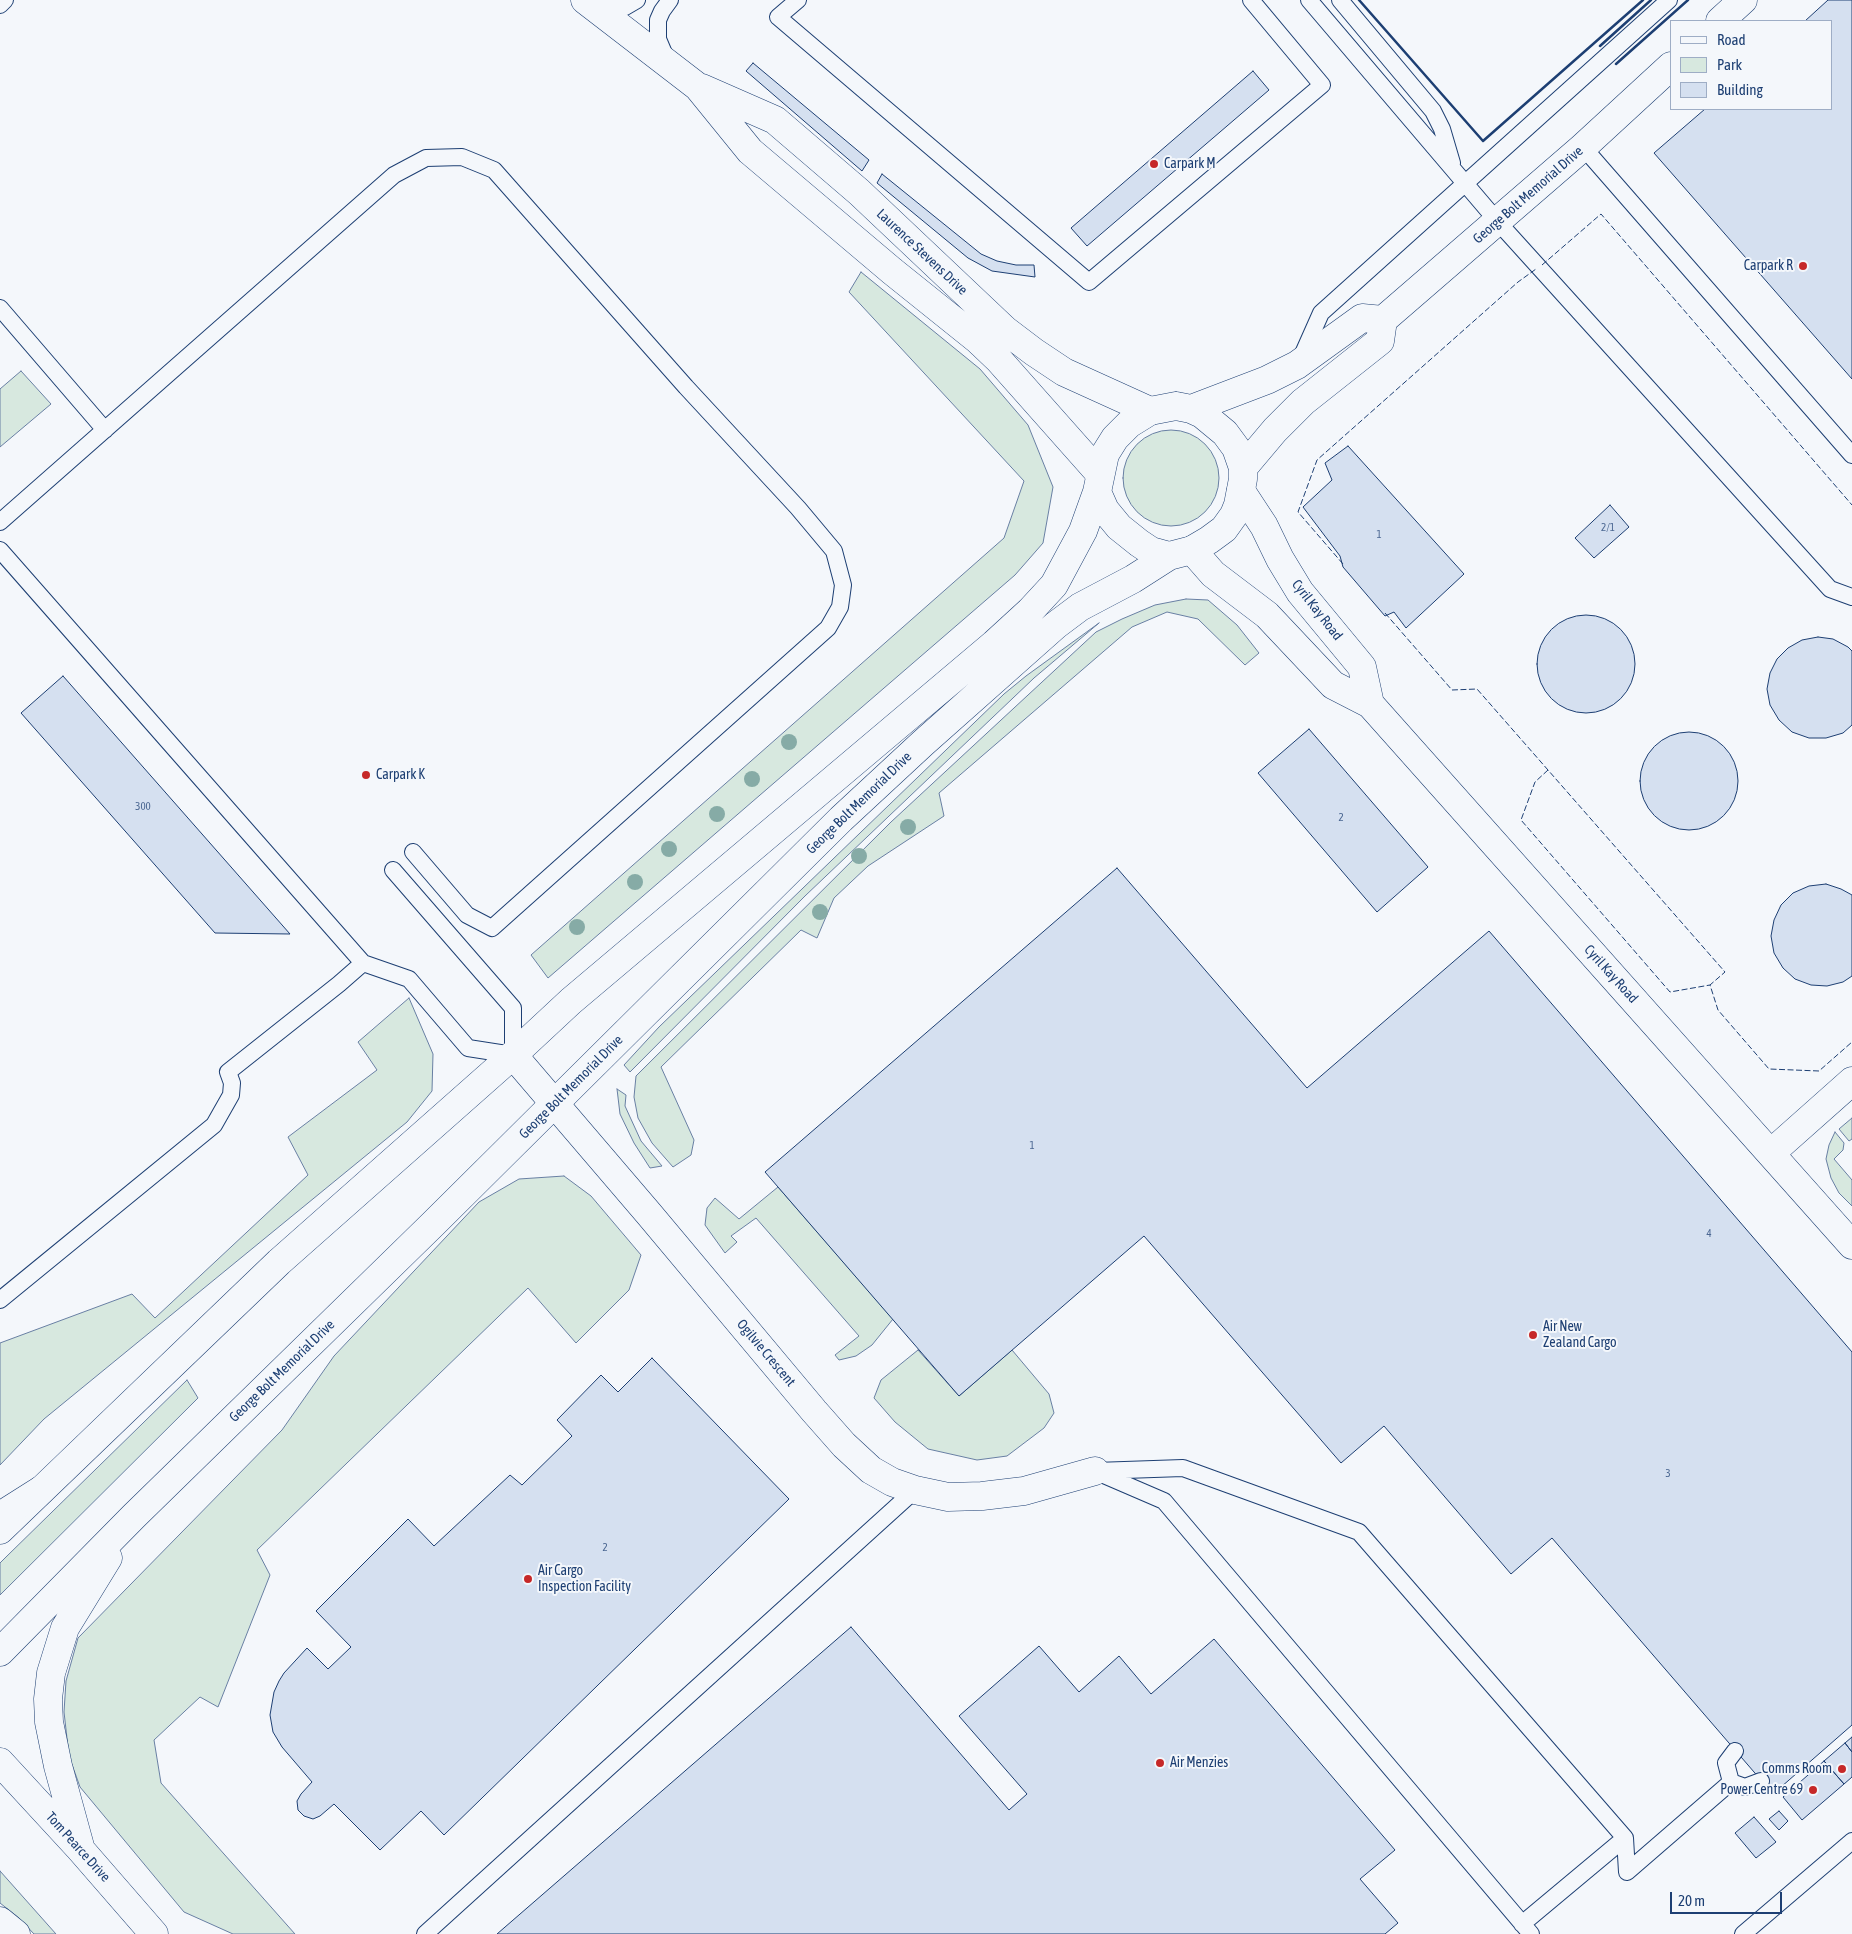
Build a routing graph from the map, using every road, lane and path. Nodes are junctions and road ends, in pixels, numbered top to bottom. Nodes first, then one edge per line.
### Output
1 (5, 0) edge
2 (637, 0) edge
3 (670, 0) edge
4 (798, 0) edge
5 (1251, 0) edge
6 (1309, 0) edge
7 (1340, 0) edge
8 (1669, 0) edge
9 (1743, 0) edge
10 (587, 2) edge
11 (0, 4) edge
12 (1721, 20) edge
13 (669, 65) junction
14 (1670, 67) edge
15 (698, 87) junction
16 (1583, 147) junction
17 (1453, 169) junction
18 (1466, 184) junction
19 (1498, 222) junction
20 (0, 308) edge
21 (1382, 320) junction
22 (1297, 365) junction
23 (1191, 409) junction
24 (1150, 411) junction
25 (105, 430) junction
26 (1852, 455) edge
27 (1242, 480) junction
28 (1098, 483) junction
29 (0, 522) edge
30 (0, 550) edge
31 (1181, 553) junction
32 (1852, 597) edge
33 (1370, 704) junction
34 (413, 852) dead end
35 (393, 870) dead end
36 (363, 963) junction
37 (513, 1055) junction
38 (1852, 1080) edge
39 (555, 1103) junction
40 (1771, 1153) junction
41 (1852, 1245) edge
42 (0, 1300) edge
43 (1095, 1471) junction
44 (41, 1490) junction
45 (915, 1490) junction
46 (0, 1516) edge
47 (134, 1516) junction
48 (0, 1530) edge
49 (0, 1652) edge
50 (1735, 1751) dead end
51 (0, 1762) edge
52 (1761, 1781) dead end
53 (1731, 1782) junction
54 (1625, 1838) junction
55 (1852, 1841) edge
56 (81, 1850) junction
57 (0, 1921) edge
58 (1526, 1929) edge
59 (16, 1934) edge
60 (154, 1934) edge
61 (424, 1934) edge
62 (1743, 1934) edge

1 - 11 lane
2 - 10 lane
3 - 13 lane
4 - 5 lane
6 - 17 lane
7 - 17 lane
8 - 18 lane
9 - 12 street
10 - 13 street, Laurence Stevens Drive
13 - 15 street, Laurence Stevens Drive
14 - 16 street, George Bolt Memorial Drive
15 - 24 street, Laurence Stevens Drive
15 - 28 street, Laurence Stevens Drive
16 - 19 street, George Bolt Memorial Drive
16 - 26 lane
17 - 18 lane
18 - 19 lane
18 - 22 lane
19 - 21 street, George Bolt Memorial Drive
19 - 32 lane
20 - 25 lane
21 - 22 street
21 - 27 street
22 - 23 street
23 - 24 street
23 - 27 street
24 - 28 street
25 - 29 lane
25 - 34 lane
27 - 31 street
27 - 33 street, Cyril Kay Road
28 - 31 street
28 - 37 street
30 - 36 lane
31 - 33 street, Cyril Kay Road
31 - 39 street, George Bolt Memorial Drive
33 - 40 street, Cyril Kay Road
35 - 37 lane
36 - 37 lane
36 - 42 lane
37 - 39 street, Ogilvie Crescent
37 - 44 street
38 - 40 street
39 - 45 street, Ogilvie Crescent
39 - 47 street, George Bolt Memorial Drive
40 - 41 street, Cyril Kay Road
43 - 45 street, Ogilvie Crescent
43 - 54 lane
43 - 58 lane
44 - 46 street
44 - 48 street
45 - 61 lane
47 - 49 street, George Bolt Memorial Drive
47 - 56 street
50 - 53 lane
51 - 56 street, Tom Pearce Drive
52 - 53 lane
53 - 54 lane
54 - 58 lane
55 - 62 lane
56 - 60 street, Tom Pearce Drive
57 - 59 street

